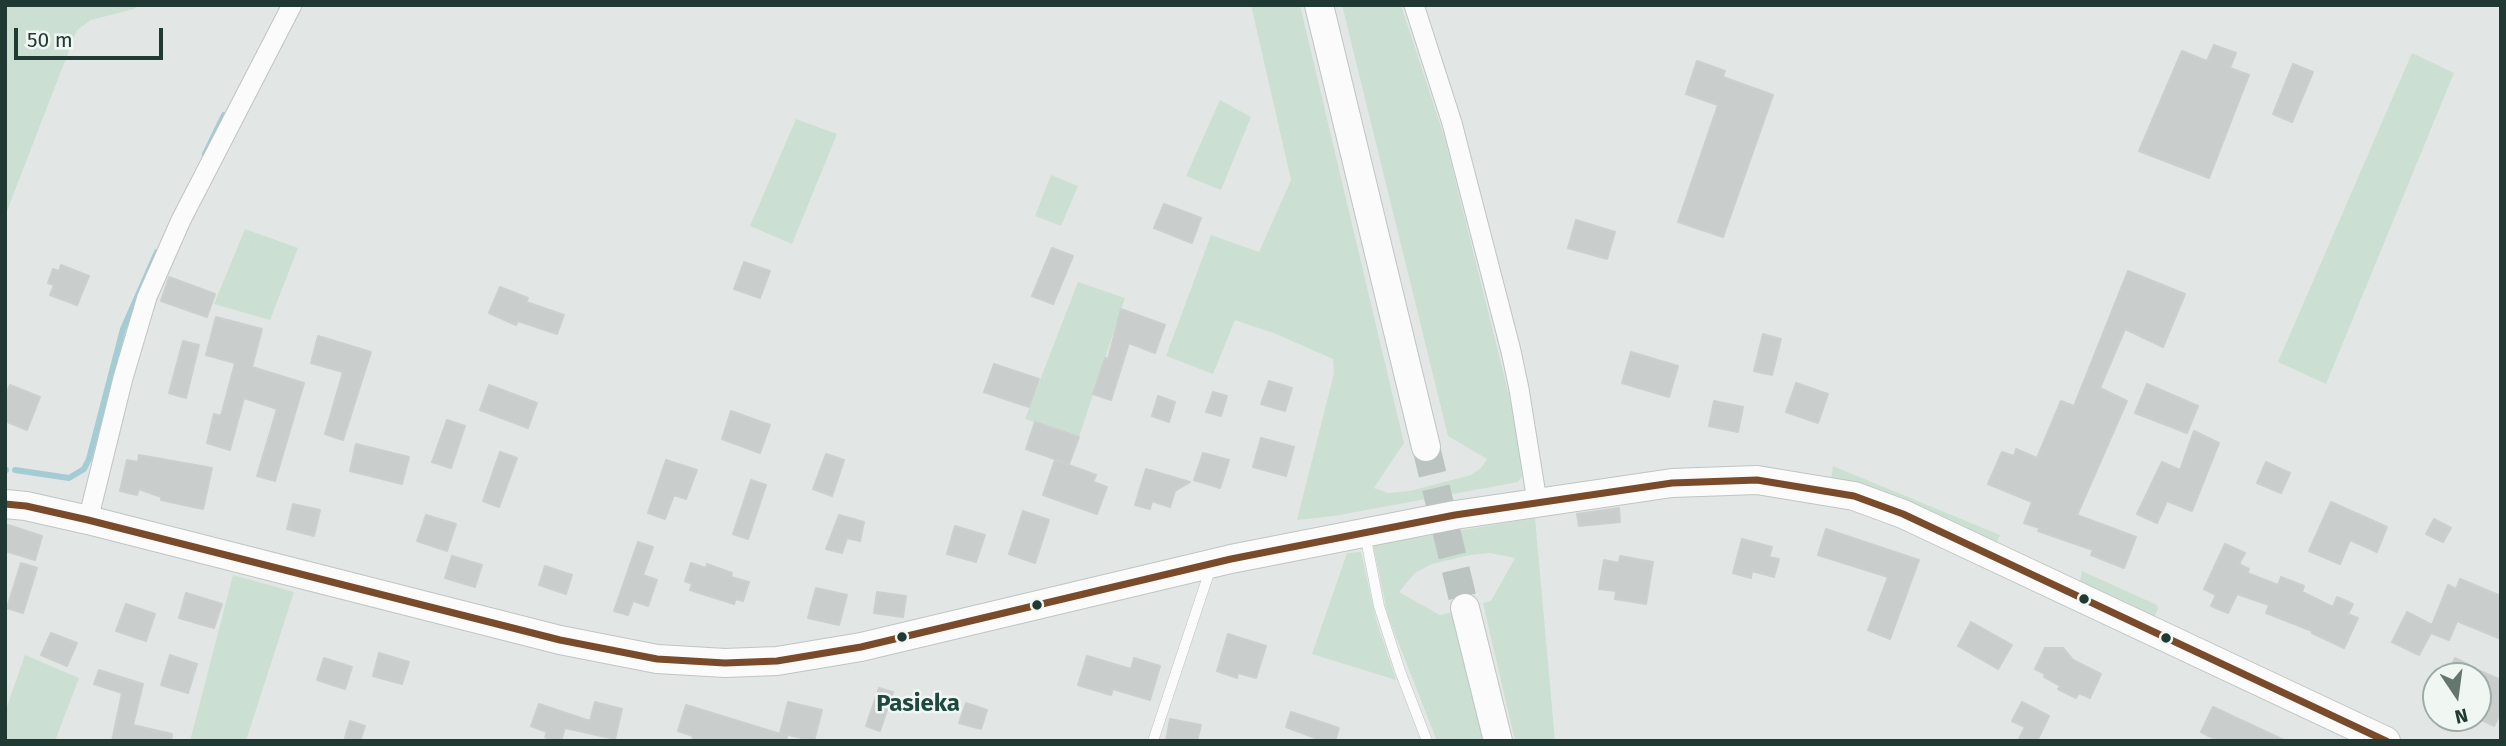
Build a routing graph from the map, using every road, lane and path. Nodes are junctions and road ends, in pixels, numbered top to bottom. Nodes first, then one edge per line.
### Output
1 (292, 5) edge
2 (1319, 5) edge
3 (1414, 5) edge
4 (1426, 447) tunnel mouth
5 (1537, 501) junction
6 (5, 504) edge
7 (88, 520) junction
8 (1364, 531) junction
9 (1212, 563) junction
10 (1465, 608) tunnel mouth
11 (1153, 741) edge
12 (1427, 741) edge
13 (1498, 741) edge
14 (2385, 741) edge

1 - 7 street
2 - 4 street
3 - 5 street
5 - 8 street
5 - 14 street
6 - 7 street
7 - 9 street
8 - 9 street
8 - 12 lane
9 - 11 lane
10 - 13 street

